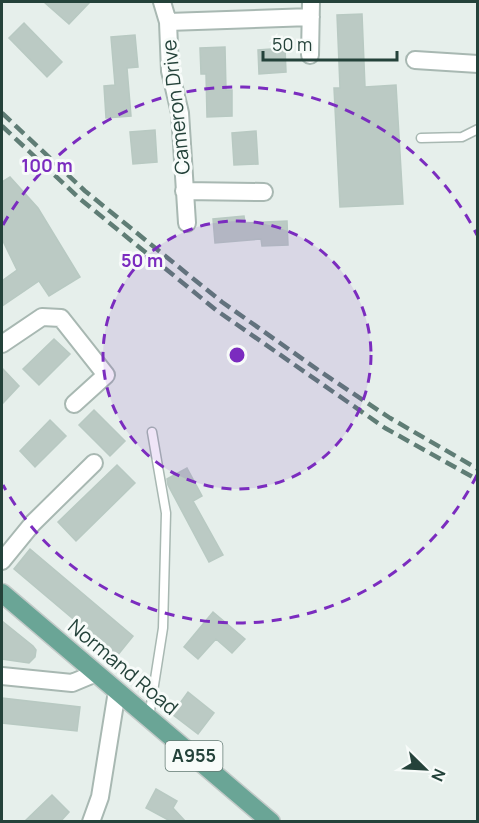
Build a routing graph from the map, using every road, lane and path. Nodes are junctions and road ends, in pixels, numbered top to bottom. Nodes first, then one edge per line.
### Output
1 (162, 2) edge
2 (311, 9) edge
3 (168, 22) junction
4 (310, 55) dead end
5 (415, 60) dead end
6 (477, 64) edge
7 (477, 129) edge
8 (421, 138) dead end
9 (184, 191) junction
10 (264, 192) dead end
11 (187, 223) dead end
12 (2, 344) edge
13 (74, 404) dead end
14 (152, 432) dead end
15 (94, 463) dead end
16 (2, 561) edge
17 (2, 593) edge
18 (96, 673) junction
19 (2, 676) edge
20 (117, 691) junction
21 (149, 718) junction
22 (91, 822) edge
23 (271, 822) edge

1 - 3 street, Cameron Drive
2 - 3 street, Cameron Drive
2 - 4 street, Cameron Drive
3 - 9 street, Cameron Drive
5 - 6 street
7 - 8 lane
9 - 10 street, Cameron Drive
9 - 11 street, Cameron Drive
12 - 13 street
14 - 21 lane
15 - 16 street
17 - 18 main road, Normand Road / A955
18 - 19 street
18 - 20 main road, Normand Road / A955
20 - 21 main road, Normand Road / A955
20 - 22 street
21 - 23 main road, Normand Road / A955

